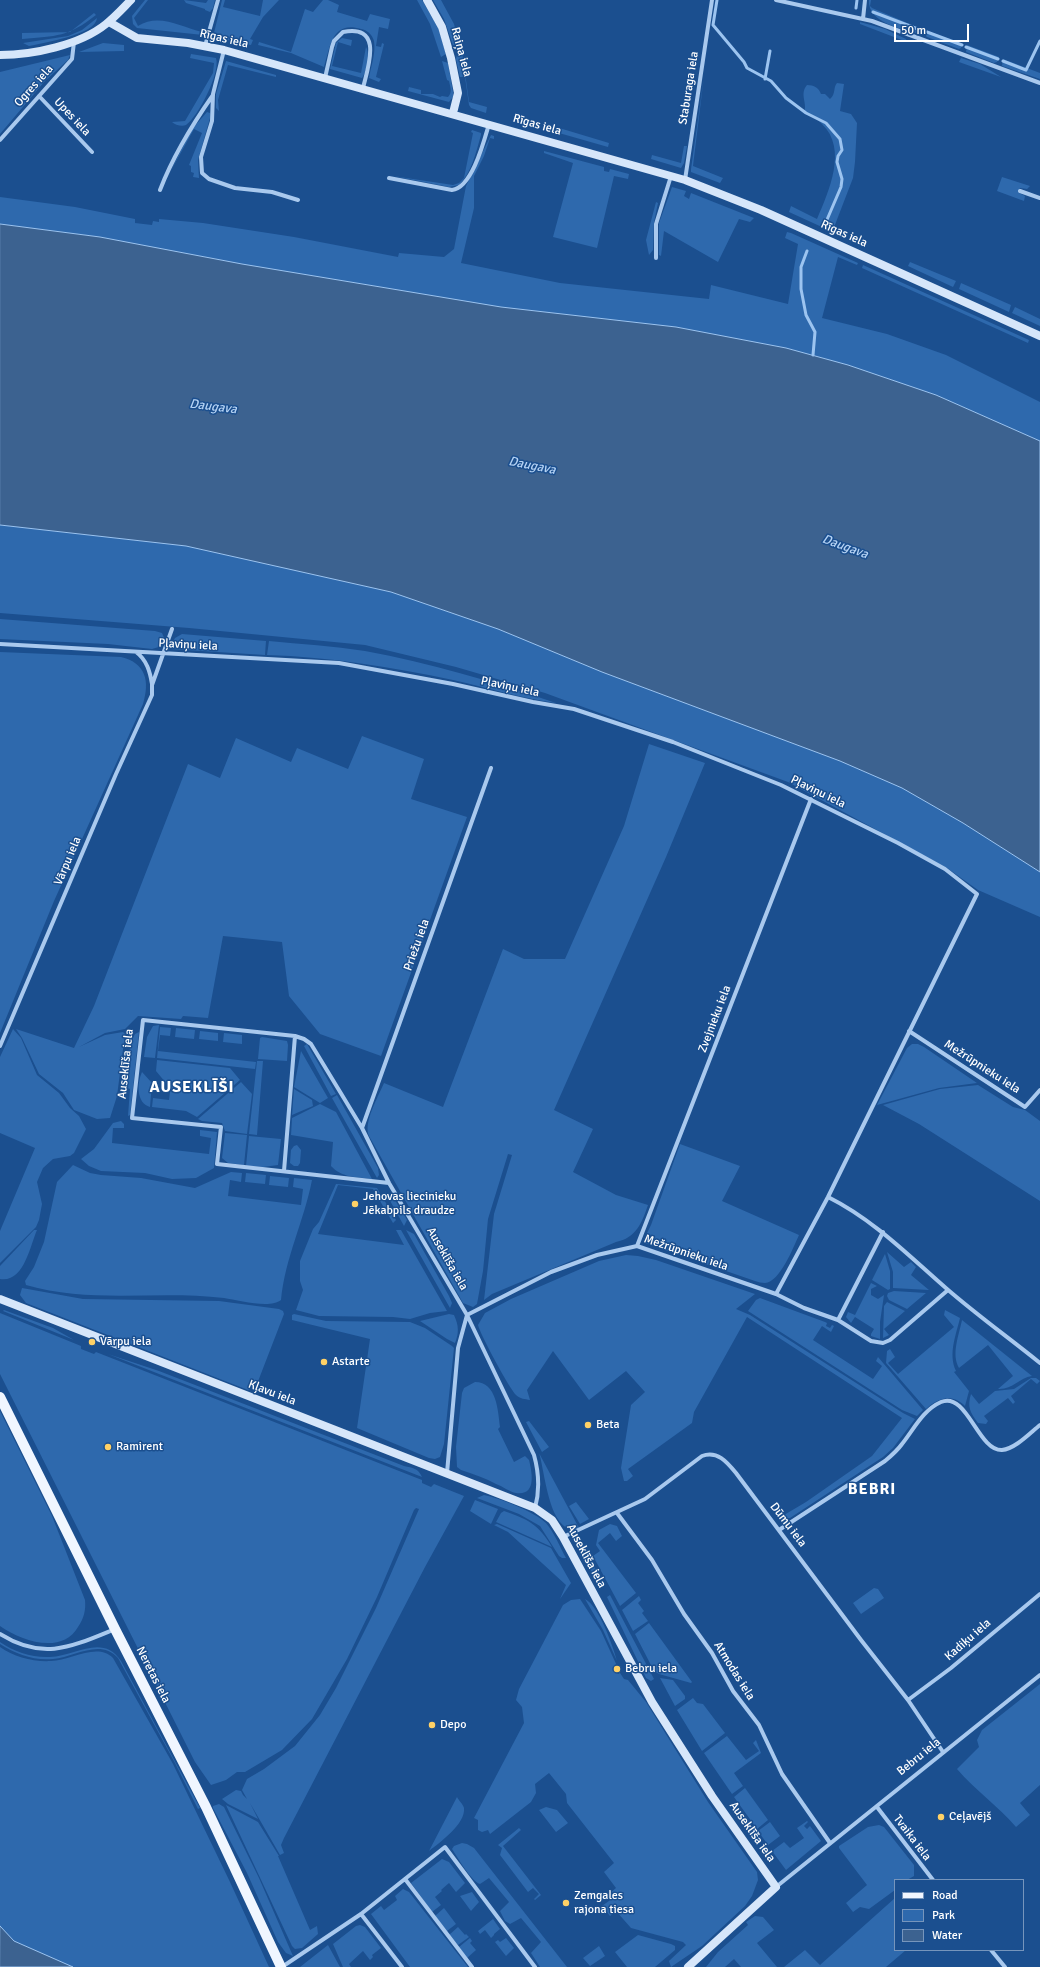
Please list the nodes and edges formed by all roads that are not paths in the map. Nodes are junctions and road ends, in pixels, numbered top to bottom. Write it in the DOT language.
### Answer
graph roads {
  1 [pos="131,0"];
  2 [pos="218,0"];
  3 [pos="427,0"];
  4 [pos="712,0"];
  5 [pos="776,0"];
  6 [pos="865,0"];
  7 [pos="863,19"];
  8 [pos="109,22"];
  9 [pos="74,42"];
  10 [pos="205,46"];
  11 [pos="224,50"];
  12 [pos="0,55"];
  13 [pos="13,55"];
  14 [pos="0,60"];
  15 [pos="324,78"];
  16 [pos="1040,83"];
  17 [pos="363,88"];
  18 [pos="213,94"];
  19 [pos="39,96"];
  20 [pos="453,113"];
  21 [pos="489,124"];
  22 [pos="0,140"];
  23 [pos="92,152"];
  24 [pos="671,176"];
  25 [pos="389,178"];
  26 [pos="685,180"];
  27 [pos="160,190"];
  28 [pos="1020,191"];
  29 [pos="1040,198"];
  30 [pos="298,200"];
  31 [pos="656,258"];
  32 [pos="1040,336"];
  33 [pos="172,629"];
  34 [pos="0,644"];
  35 [pos="136,652"];
  36 [pos="164,654"];
  37 [pos="152,685"];
  38 [pos="491,768"];
  39 [pos="811,799"];
  40 [pos="909,1031"];
  41 [pos="295,1036"];
  42 [pos="0,1046"];
  43 [pos="1040,1090"];
  44 [pos="362,1128"];
  45 [pos="284,1171"];
  46 [pos="389,1183"];
  47 [pos="828,1197"];
  48 [pos="883,1232"];
  49 [pos="637,1246"];
  50 [pos="948,1290"];
  51 [pos="776,1294"];
  52 [pos="0,1300"];
  53 [pos="467,1315"];
  54 [pos="838,1320"];
  55 [pos="1040,1363"];
  56 [pos="0,1397"];
  57 [pos="1040,1425"];
  58 [pos="447,1473"];
  59 [pos="535,1508"];
  60 [pos="617,1513"];
  61 [pos="780,1530"];
  62 [pos="563,1537"];
  63 [pos="1040,1594"];
  64 [pos="115,1629"];
  65 [pos="0,1634"];
  66 [pos="1040,1675"];
  67 [pos="908,1700"];
  68 [pos="943,1752"];
  69 [pos="877,1807"];
  70 [pos="830,1843"];
  71 [pos="932,1879"];
  72 [pos="405,1880"];
  73 [pos="776,1887"];
  74 [pos="361,1914"];
  75 [pos="992,1951"];
  76 [pos="281,1967"];
  77 [pos="402,1967"];
  78 [pos="472,1967"];
  79 [pos="535,1967"];
  80 [pos="688,1967"];
  81 [pos="1005,1967"];
  1 -- 8 [label="street"];
  2 -- 10 [label="street"];
  3 -- 20 [label="street, Raiņa iela"];
  4 -- 26 [label="street, Staburaga iela"];
  5 -- 7 [label="street"];
  6 -- 7 [label="street"];
  7 -- 16 [label="street"];
  8 -- 9 [label="street"];
  8 -- 10 [label="street, Rīgas iela"];
  9 -- 13 [label="street"];
  9 -- 19 [label="street, Ogres iela"];
  10 -- 11 [label="street, Rīgas iela"];
  11 -- 15 [label="street, Rīgas iela"];
  11 -- 18 [label="street"];
  12 -- 13 [label="street"];
  13 -- 14 [label="street"];
  15 -- 17 [label="street, Rīgas iela"];
  15 -- 17 [label="street"];
  17 -- 20 [label="street, Rīgas iela"];
  18 -- 27 [label="street"];
  18 -- 30 [label="street"];
  19 -- 22 [label="street, Ogres iela"];
  19 -- 23 [label="street, Upes iela"];
  20 -- 21 [label="street, Rīgas iela"];
  21 -- 24 [label="street, Rīgas iela"];
  21 -- 25 [label="street"];
  24 -- 26 [label="street, Rīgas iela"];
  24 -- 31 [label="street"];
  26 -- 32 [label="street, Rīgas iela"];
  28 -- 29 [label="street"];
  33 -- 36 [label="street, Vārpu iela"];
  34 -- 35 [label="street, Pļaviņu iela"];
  35 -- 36 [label="street, Pļaviņu iela"];
  35 -- 37 [label="street, Vārpu iela"];
  36 -- 37 [label="street, Vārpu iela"];
  36 -- 39 [label="street, Pļaviņu iela"];
  37 -- 42 [label="street, Vārpu iela"];
  38 -- 44 [label="street, Priežu iela"];
  39 -- 40 [label="street, Pļaviņu iela"];
  39 -- 49 [label="street, Zvejnieku iela"];
  40 -- 43 [label="street, Mežrūpnieku iela"];
  40 -- 47 [label="street"];
  41 -- 44 [label="street, Auseklīša iela"];
  41 -- 45 [label="street"];
  41 -- 45 [label="street, Auseklīša iela"];
  44 -- 46 [label="street, Auseklīša iela"];
  45 -- 46 [label="street, Auseklīša iela"];
  46 -- 53 [label="street, Auseklīša iela"];
  47 -- 48 [label="street"];
  47 -- 51 [label="street"];
  48 -- 50 [label="street"];
  48 -- 54 [label="street"];
  49 -- 51 [label="street, Mežrūpnieku iela"];
  49 -- 53 [label="street, Mežrūpnieku iela"];
  50 -- 54 [label="street, Mežrūpnieku iela"];
  50 -- 55 [label="street"];
  51 -- 54 [label="street, Mežrūpnieku iela"];
  52 -- 58 [label="street, Kļavu iela"];
  53 -- 58 [label="street"];
  53 -- 59 [label="street, Auseklīša iela"];
  56 -- 64 [label="main road, Neretas iela"];
  57 -- 61 [label="street"];
  58 -- 59 [label="street, Kļavu iela"];
  59 -- 62 [label="street, Auseklīša iela"];
  60 -- 61 [label="street, Dūmu iela"];
  60 -- 62 [label="street, Dūmu iela"];
  60 -- 70 [label="street, Atmodas iela"];
  61 -- 67 [label="street, Dūmu iela"];
  62 -- 73 [label="street, Auseklīša iela"];
  63 -- 67 [label="street, Kadiķu iela"];
  64 -- 65 [label="street"];
  64 -- 76 [label="main road, Neretas iela"];
  66 -- 68 [label="street, Bebru iela"];
  67 -- 68 [label="street, Dūmu iela"];
  68 -- 69 [label="street, Bebru iela"];
  69 -- 70 [label="street, Bebru iela"];
  69 -- 71 [label="street, Tvaika iela"];
  70 -- 73 [label="street, Bebru iela"];
  72 -- 74 [label="street"];
  72 -- 78 [label="street"];
  72 -- 79 [label="street"];
  73 -- 80 [label="street, Bebru iela"];
  74 -- 76 [label="street"];
  74 -- 77 [label="street"];
  75 -- 81 [label="street"];
}
